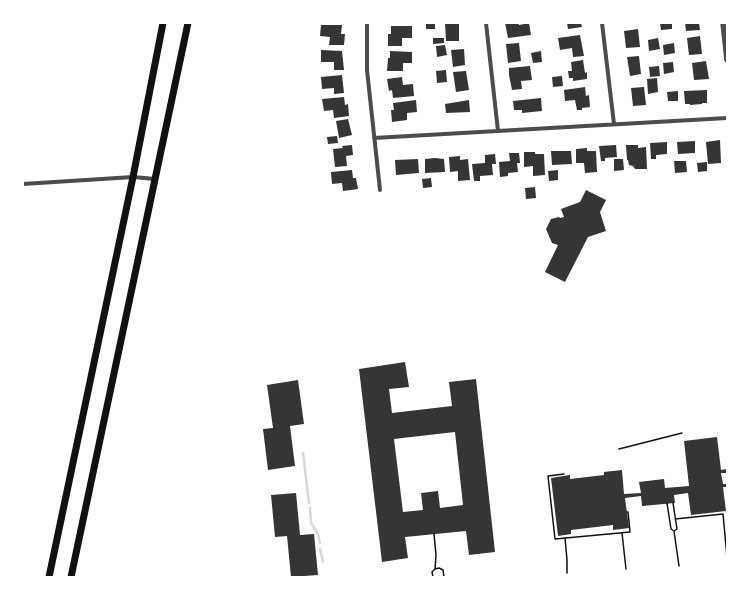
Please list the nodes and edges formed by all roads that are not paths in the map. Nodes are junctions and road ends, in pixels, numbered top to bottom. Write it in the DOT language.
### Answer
graph roads {
  1 [pos="163,23"];
  2 [pos="188,23"];
  3 [pos="367,23"];
  4 [pos="486,23"];
  5 [pos="602,23"];
  6 [pos="723,23"];
  7 [pos="727,60"];
  8 [pos="727,118"];
  9 [pos="614,124"];
  10 [pos="498,131"];
  11 [pos="374,138"];
  12 [pos="132,176"];
  13 [pos="156,180"];
  14 [pos="23,184"];
  15 [pos="380,190"];
  16 [pos="49,577"];
  17 [pos="71,577"];
  1 -- 12 [label="main road"];
  2 -- 13 [label="main road"];
  3 -- 11 [label="street"];
  4 -- 10 [label="street"];
  5 -- 9 [label="street"];
  6 -- 7 [label="street"];
  8 -- 9 [label="street"];
  9 -- 10 [label="street"];
  10 -- 11 [label="street"];
  11 -- 15 [label="street"];
  12 -- 13 [label="street"];
  12 -- 14 [label="street"];
  12 -- 16 [label="main road"];
  13 -- 17 [label="main road"];
}
